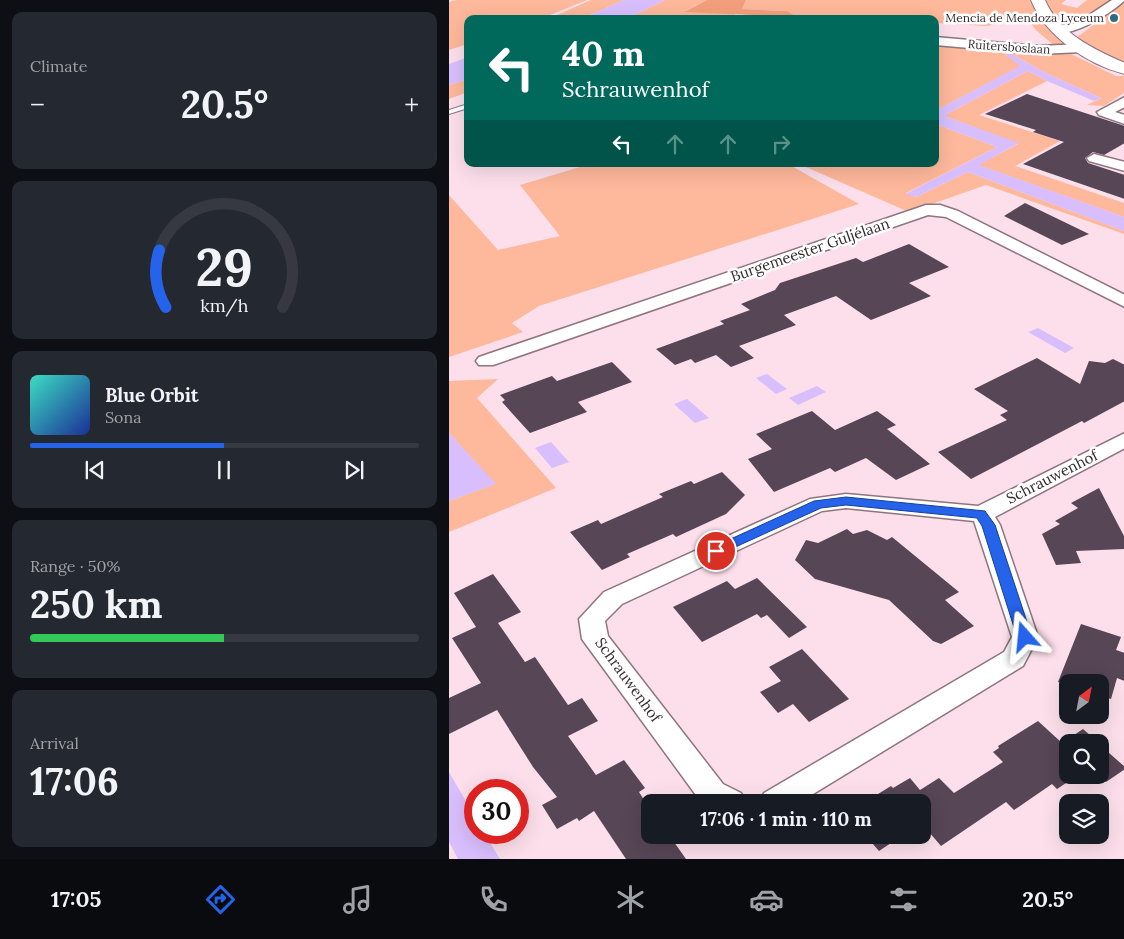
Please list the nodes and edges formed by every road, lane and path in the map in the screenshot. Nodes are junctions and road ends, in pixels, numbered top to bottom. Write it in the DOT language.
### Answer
graph roads {
  1 [pos="1038,0"];
  2 [pos="1119,0"];
  3 [pos="1057,29"];
  4 [pos="939,41"];
  5 [pos="1083,48"];
  6 [pos="1124,69"];
  7 [pos="1124,101"];
  8 [pos="464,107"];
  9 [pos="449,112"];
  10 [pos="1124,120"];
  11 [pos="1094,158"];
  12 [pos="1124,167"];
  13 [pos="1124,302"];
  14 [pos="486,361"];
  15 [pos="1124,440"];
  16 [pos="981,514"];
  17 [pos="714,794"];
  18 [pos="788,794"];
  1 -- 3 [label="street, Ruitersboslaan"];
  2 -- 3 [label="street"];
  3 -- 5 [label="street, Ruitersboslaan"];
  4 -- 5 [label="street, Ruitersboslaan"];
  5 -- 6 [label="street, Ruitersboslaan"];
  7 -- 10 [label="street"];
  8 -- 9 [label="lane"];
  11 -- 12 [label="street"];
  13 -- 14 [label="street, Burgemeester Guljélaan"];
  15 -- 16 [label="street, Schrauwenhof"];
  16 -- 17 [label="street, Schrauwenhof"];
  16 -- 18 [label="street"];
}
